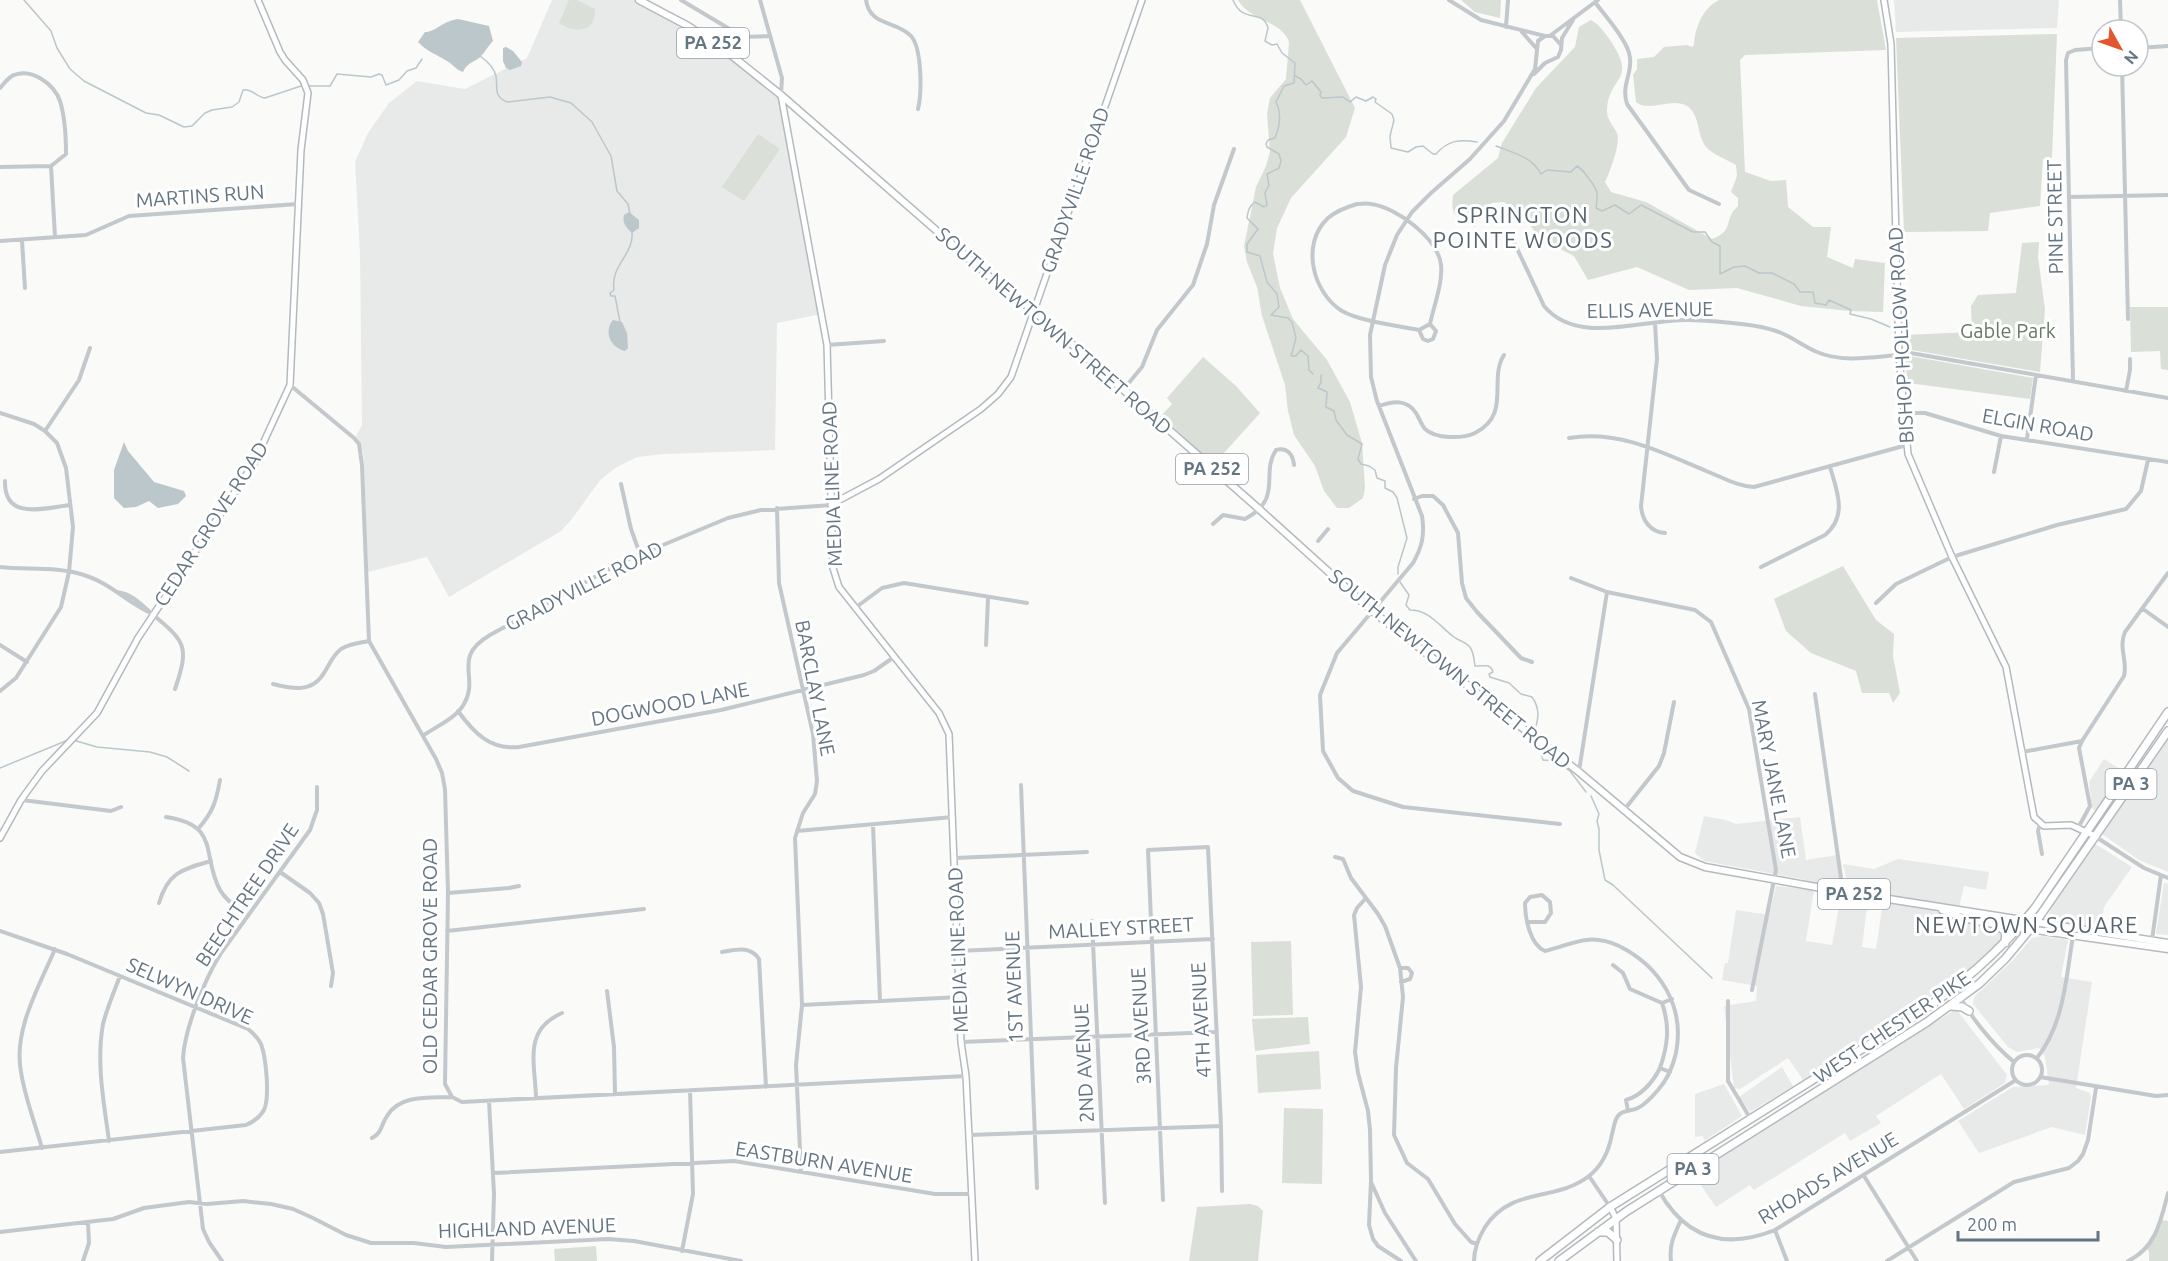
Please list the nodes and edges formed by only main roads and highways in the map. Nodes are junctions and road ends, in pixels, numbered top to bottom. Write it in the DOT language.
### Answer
graph roads {
  1 [pos="639,0"];
  2 [pos="2168,712"];
  3 [pos="2168,731"];
  4 [pos="1936,908"];
  5 [pos="2025,921"];
  6 [pos="2035,923"];
  7 [pos="1996,924"];
  8 [pos="2019,928"];
  9 [pos="2030,930"];
  10 [pos="2168,943"];
  11 [pos="2005,944"];
  12 [pos="2168,949"];
  13 [pos="1951,1006"];
  14 [pos="1969,1011"];
  15 [pos="1596,1233"];
  16 [pos="1617,1240"];
  17 [pos="1540,1261"];
  18 [pos="1559,1261"];
  1 -- 4 [label="main road, SOUTH NEWTOWN STREET ROAD / PA 252"];
  2 -- 5 [label="highway, WEST CHESTER PIKE / PA 3"];
  3 -- 6 [label="highway, WEST CHESTER PIKE / PA 3"];
  4 -- 5 [label="main road, PA 252"];
  4 -- 7 [label="main road, PA 252"];
  5 -- 6 [label="main road, PA 252"];
  5 -- 8 [label="highway, WEST CHESTER PIKE / PA 3"];
  6 -- 9 [label="highway, WEST CHESTER PIKE / PA 3"];
  6 -- 10 [label="main road, PA 252"];
  7 -- 8 [label="main road, PA 252"];
  7 -- 11 [label="highway"];
  8 -- 9 [label="main road, PA 252"];
  8 -- 11 [label="highway, WEST CHESTER PIKE / PA 3"];
  9 -- 12 [label="main road, PA 252"];
  9 -- 13 [label="highway, WEST CHESTER PIKE / PA 3"];
  11 -- 17 [label="highway, WEST CHESTER PIKE / PA 3"];
  13 -- 14 [label="highway"];
  13 -- 15 [label="highway, WEST CHESTER PIKE / PA 3"];
  15 -- 16 [label="highway"];
  15 -- 18 [label="highway, WEST CHESTER PIKE / PA 3"];
}
